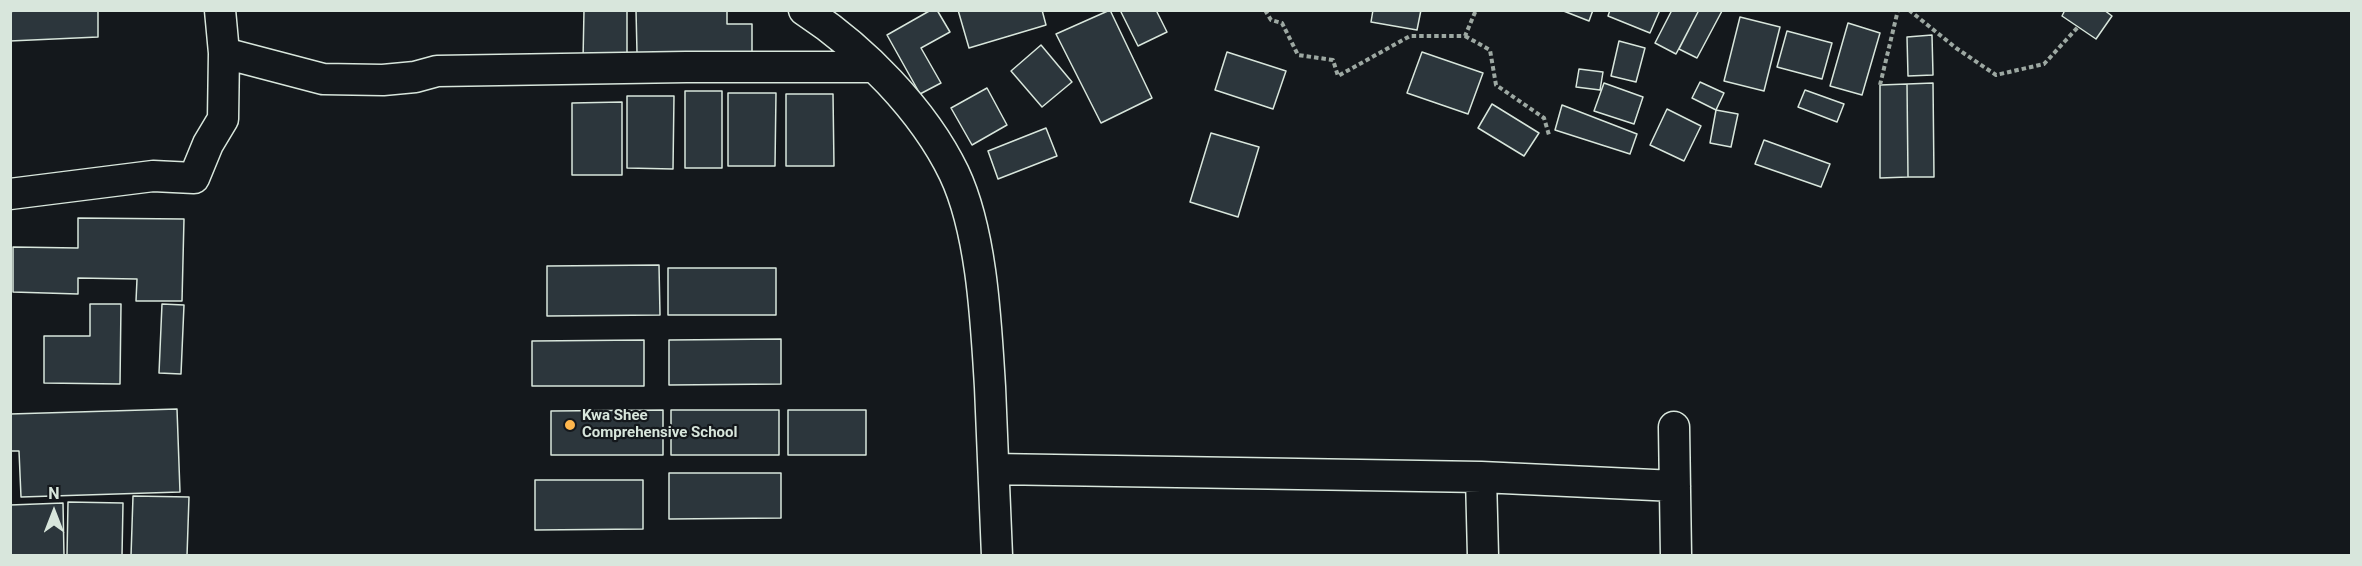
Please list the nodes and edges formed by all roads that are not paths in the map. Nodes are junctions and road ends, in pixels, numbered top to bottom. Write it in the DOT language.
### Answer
graph roads {
  1 [pos="220,10"];
  2 [pos="804,10"];
  3 [pos="224,53"];
  4 [pos="874,68"];
  5 [pos="10,194"];
  6 [pos="1674,427"];
  7 [pos="994,469"];
  8 [pos="1481,477"];
  9 [pos="1675,486"];
  10 [pos="997,555"];
  11 [pos="1483,555"];
  12 [pos="1676,555"];
  1 -- 3 [label="street"];
  2 -- 4 [label="street"];
  3 -- 4 [label="street"];
  3 -- 5 [label="street"];
  4 -- 7 [label="street"];
  6 -- 9 [label="street"];
  7 -- 8 [label="street"];
  7 -- 10 [label="street"];
  8 -- 9 [label="street"];
  8 -- 11 [label="street"];
  9 -- 12 [label="street"];
}
